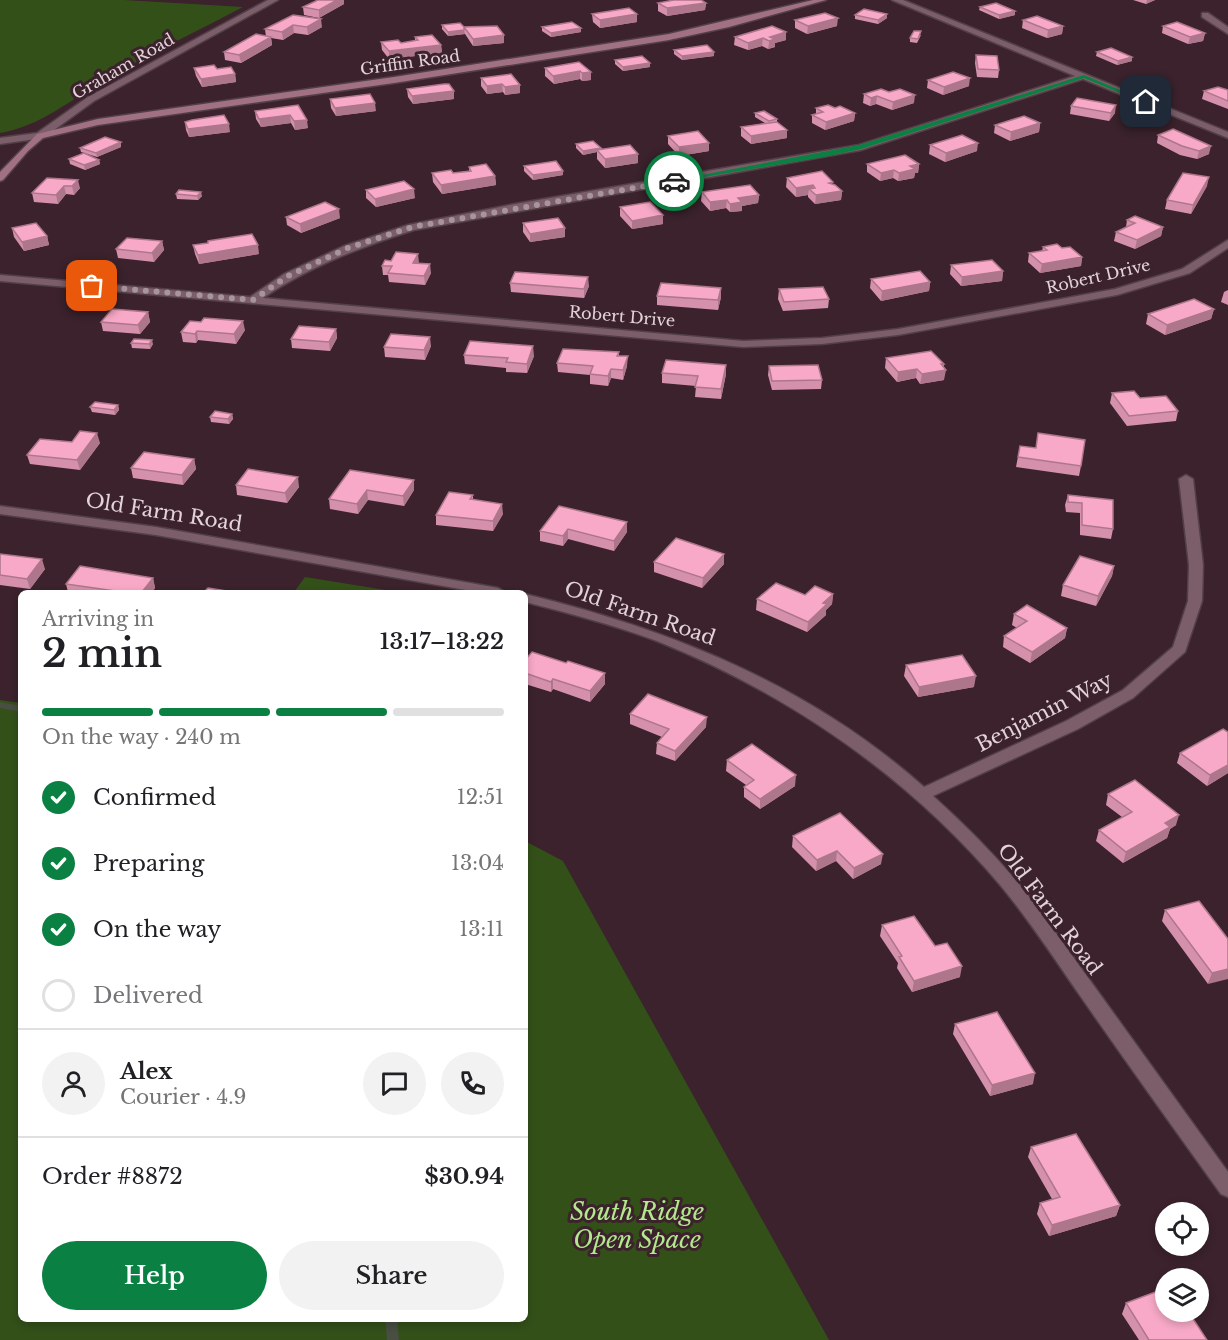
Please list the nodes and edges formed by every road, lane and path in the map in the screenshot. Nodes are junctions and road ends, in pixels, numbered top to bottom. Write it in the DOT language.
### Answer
graph roads {
  1 [pos="274,0"];
  2 [pos="822,0"];
  3 [pos="896,0"];
  4 [pos="1205,15"];
  5 [pos="1228,31"];
  6 [pos="1084,76"];
  7 [pos="1228,135"];
  8 [pos="40,136"];
  9 [pos="0,141"];
  10 [pos="0,178"];
  11 [pos="1228,243"];
  12 [pos="0,278"];
  13 [pos="253,300"];
  14 [pos="1186,479"];
  15 [pos="0,510"];
  16 [pos="487,590"];
  17 [pos="528,599"];
  18 [pos="924,794"];
  19 [pos="1228,1188"];
  1 -- 8 [label="street, Graham Road"];
  2 -- 8 [label="street, Griffin Road"];
  3 -- 6 [label="street"];
  4 -- 5 [label="street"];
  6 -- 7 [label="street"];
  6 -- 13 [label="street"];
  8 -- 9 [label="street, Griffin Road"];
  8 -- 10 [label="street, Graham Road"];
  11 -- 13 [label="street, Robert Drive"];
  12 -- 13 [label="street, Robert Drive"];
  14 -- 18 [label="street, Benjamin Way"];
  15 -- 16 [label="street, Old Farm Road"];
  17 -- 18 [label="street, Old Farm Road"];
  18 -- 19 [label="street, Old Farm Road"];
}
